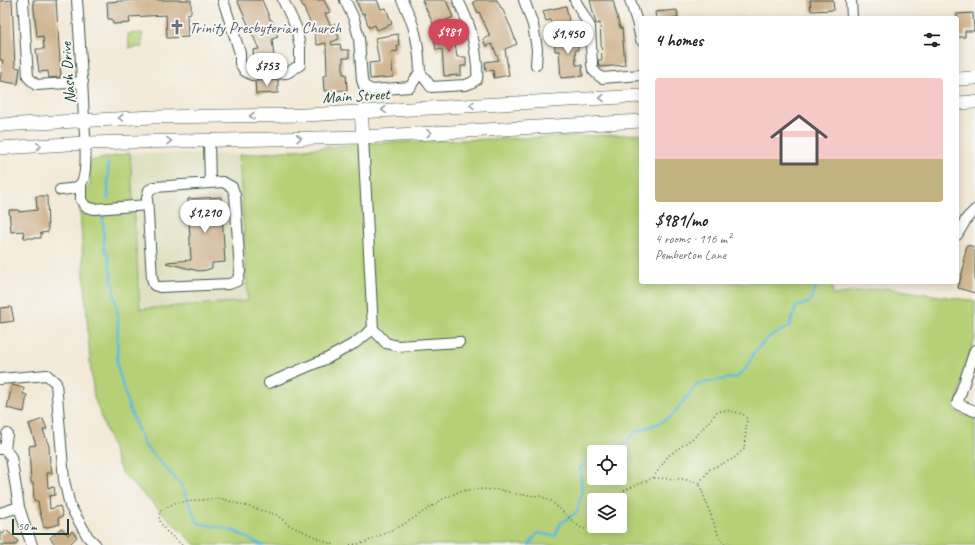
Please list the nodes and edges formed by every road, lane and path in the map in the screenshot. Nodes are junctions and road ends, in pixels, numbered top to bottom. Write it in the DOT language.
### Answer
graph roads {
  1 [pos="23,0"];
  2 [pos="76,0"];
  3 [pos="223,0"];
  4 [pos="283,0"];
  5 [pos="345,0"];
  6 [pos="402,0"];
  7 [pos="458,0"];
  8 [pos="524,0"];
  9 [pos="575,0"];
  10 [pos="630,0"];
  11 [pos="851,0"];
  12 [pos="852,16"];
  13 [pos="639,31"];
  14 [pos="536,65"];
  15 [pos="420,72"];
  16 [pos="639,75"];
  17 [pos="975,78"];
  18 [pos="959,79"];
  19 [pos="83,82"];
  20 [pos="639,96"];
  21 [pos="975,102"];
  22 [pos="959,103"];
  23 [pos="361,111"];
  24 [pos="84,120"];
  25 [pos="639,121"];
  26 [pos="0,125"];
  27 [pos="363,137"];
  28 [pos="209,140"];
  29 [pos="86,143"];
  30 [pos="0,148"];
  31 [pos="210,183"];
  32 [pos="81,185"];
  33 [pos="60,190"];
  34 [pos="148,205"];
  35 [pos="975,210"];
  36 [pos="959,232"];
  37 [pos="373,329"];
  38 [pos="459,342"];
  39 [pos="975,350"];
  40 [pos="0,379"];
  41 [pos="269,383"];
  42 [pos="975,411"];
  43 [pos="7,434"];
  44 [pos="2,449"];
  45 [pos="653,478"];
  46 [pos="699,483"];
  47 [pos="622,493"];
  48 [pos="19,507"];
  49 [pos="0,513"];
  50 [pos="587,528"];
  51 [pos="32,545"];
  52 [pos="96,545"];
  53 [pos="182,545"];
  54 [pos="336,545"];
  55 [pos="350,545"];
  56 [pos="725,545"];
  1 -- 19 [label="street"];
  2 -- 19 [label="street, Nash Drive"];
  3 -- 4 [label="street"];
  5 -- 15 [label="street"];
  6 -- 15 [label="street"];
  7 -- 15 [label="street"];
  8 -- 14 [label="street"];
  9 -- 16 [label="street"];
  10 -- 13 [label="street"];
  11 -- 12 [label="street"];
  17 -- 18 [label="main road"];
  19 -- 24 [label="street, Nash Drive"];
  20 -- 23 [label="main road, Main Street, one-way"];
  21 -- 22 [label="main road"];
  23 -- 24 [label="main road, Main Street, one-way"];
  23 -- 27 [label="main road"];
  24 -- 26 [label="main road, Main Street"];
  24 -- 29 [label="street, Nash Drive"];
  27 -- 25 [label="main road, one-way"];
  28 -- 27 [label="main road, one-way"];
  27 -- 37 [label="street"];
  29 -- 28 [label="main road, one-way"];
  28 -- 31 [label="street"];
  30 -- 29 [label="main road, one-way"];
  29 -- 32 [label="street, Nash Drive"];
  31 -- 34 [label="street"];
  31 -- 34 [label="street"];
  32 -- 33 [label="street"];
  32 -- 34 [label="street, Nash Drive"];
  35 -- 36 [label="street"];
  37 -- 38 [label="street"];
  37 -- 41 [label="street"];
  39 -- 42 [label="street"];
  40 -- 52 [label="street"];
  43 -- 44 [label="street"];
  44 -- 48 [label="street"];
  45 -- 46 [label="path"];
  45 -- 46 [label="path"];
  45 -- 47 [label="path"];
  46 -- 56 [label="path"];
  48 -- 49 [label="street"];
  48 -- 51 [label="street"];
  50 -- 55 [label="path"];
  53 -- 54 [label="path"];
}
